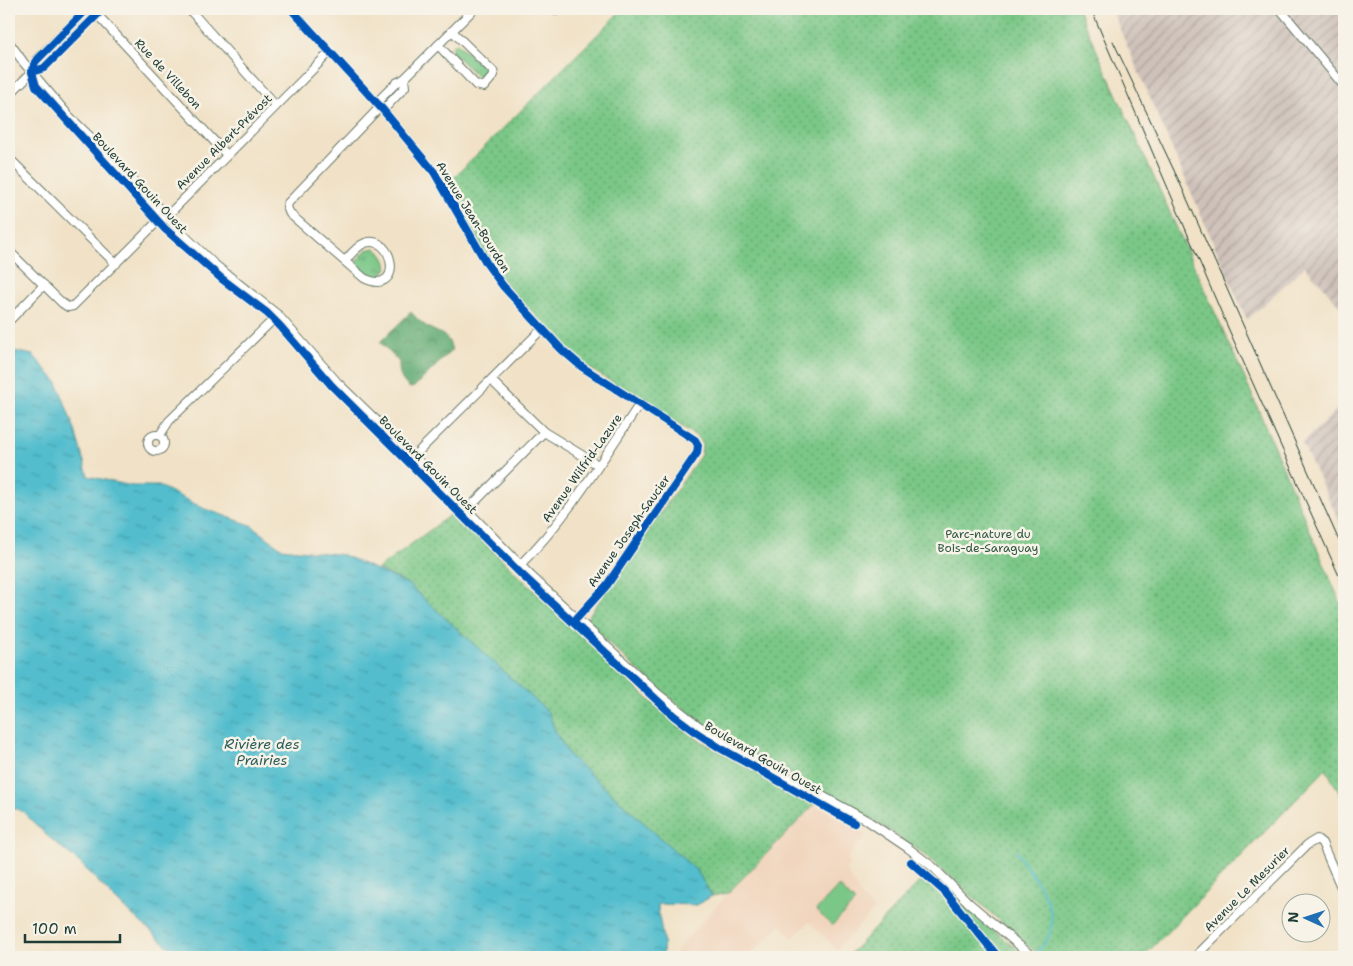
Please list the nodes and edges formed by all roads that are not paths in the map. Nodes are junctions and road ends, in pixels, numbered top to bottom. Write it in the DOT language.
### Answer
graph roads {
  1 [pos="87,9"];
  2 [pos="189,9"];
  3 [pos="290,9"];
  4 [pos="474,9"];
  5 [pos="552,9"];
  6 [pos="562,9"];
  7 [pos="1280,9"];
  8 [pos="97,10"];
  9 [pos="452,31"];
  10 [pos="9,42"];
  11 [pos="438,45"];
  12 [pos="330,52"];
  13 [pos="32,72"];
  14 [pos="1344,86"];
  15 [pos="9,95"];
  16 [pos="276,106"];
  17 [pos="379,106"];
  18 [pos="226,154"];
  19 [pos="9,158"];
  20 [pos="165,216"];
  21 [pos="9,251"];
  22 [pos="345,262"];
  23 [pos="116,264"];
  24 [pos="44,285"];
  25 [pos="278,314"];
  26 [pos="9,320"];
  27 [pos="542,329"];
  28 [pos="491,380"];
  29 [pos="640,405"];
  30 [pos="544,432"];
  31 [pos="160,435"];
  32 [pos="697,453"];
  33 [pos="414,456"];
  34 [pos="598,465"];
  35 [pos="466,511"];
  36 [pos="520,565"];
  37 [pos="576,618"];
  38 [pos="1344,894"];
  39 [pos="1033,957"];
  40 [pos="1195,957"];
  1 -- 13 [label="street"];
  2 -- 16 [label="street"];
  3 -- 12 [label="street, Avenue Jean-Bourdon"];
  4 -- 9 [label="street"];
  5 -- 6 [label="street"];
  7 -- 14 [label="street"];
  8 -- 13 [label="street"];
  8 -- 18 [label="street, Rue de Villebon"];
  9 -- 11 [label="street"];
  9 -- 11 [label="street"];
  10 -- 13 [label="street, Boulevard Gouin Ouest"];
  11 -- 17 [label="street"];
  12 -- 16 [label="street, Avenue Albert-Prévost"];
  12 -- 17 [label="street, Avenue Jean-Bourdon"];
  13 -- 15 [label="street"];
  13 -- 20 [label="street, Boulevard Gouin Ouest"];
  16 -- 18 [label="street, Avenue Albert-Prévost"];
  17 -- 22 [label="street"];
  17 -- 27 [label="street, Avenue Jean-Bourdon"];
  18 -- 20 [label="street, Avenue Albert-Prévost"];
  19 -- 23 [label="street"];
  20 -- 23 [label="street, Avenue Albert-Prévost"];
  20 -- 25 [label="street, Boulevard Gouin Ouest"];
  21 -- 24 [label="street"];
  22 -- 22 [label="street"];
  23 -- 24 [label="street, Avenue Albert-Prévost"];
  24 -- 26 [label="street"];
  25 -- 31 [label="street"];
  25 -- 33 [label="street, Boulevard Gouin Ouest"];
  27 -- 28 [label="street"];
  27 -- 29 [label="street, Avenue Jean-Bourdon"];
  28 -- 30 [label="street"];
  28 -- 33 [label="street"];
  29 -- 32 [label="street, Avenue Jean-Bourdon"];
  29 -- 34 [label="street, Avenue Wilfrid-Lazure"];
  30 -- 34 [label="street"];
  30 -- 35 [label="street"];
  32 -- 37 [label="street, Avenue Joseph-Saucier"];
  33 -- 35 [label="street, Boulevard Gouin Ouest"];
  34 -- 36 [label="street, Avenue Wilfrid-Lazure"];
  35 -- 36 [label="street, Boulevard Gouin Ouest"];
  36 -- 37 [label="street, Boulevard Gouin Ouest"];
  37 -- 39 [label="street, Boulevard Gouin Ouest"];
  38 -- 40 [label="street, Avenue Le Mesurier"];
}
